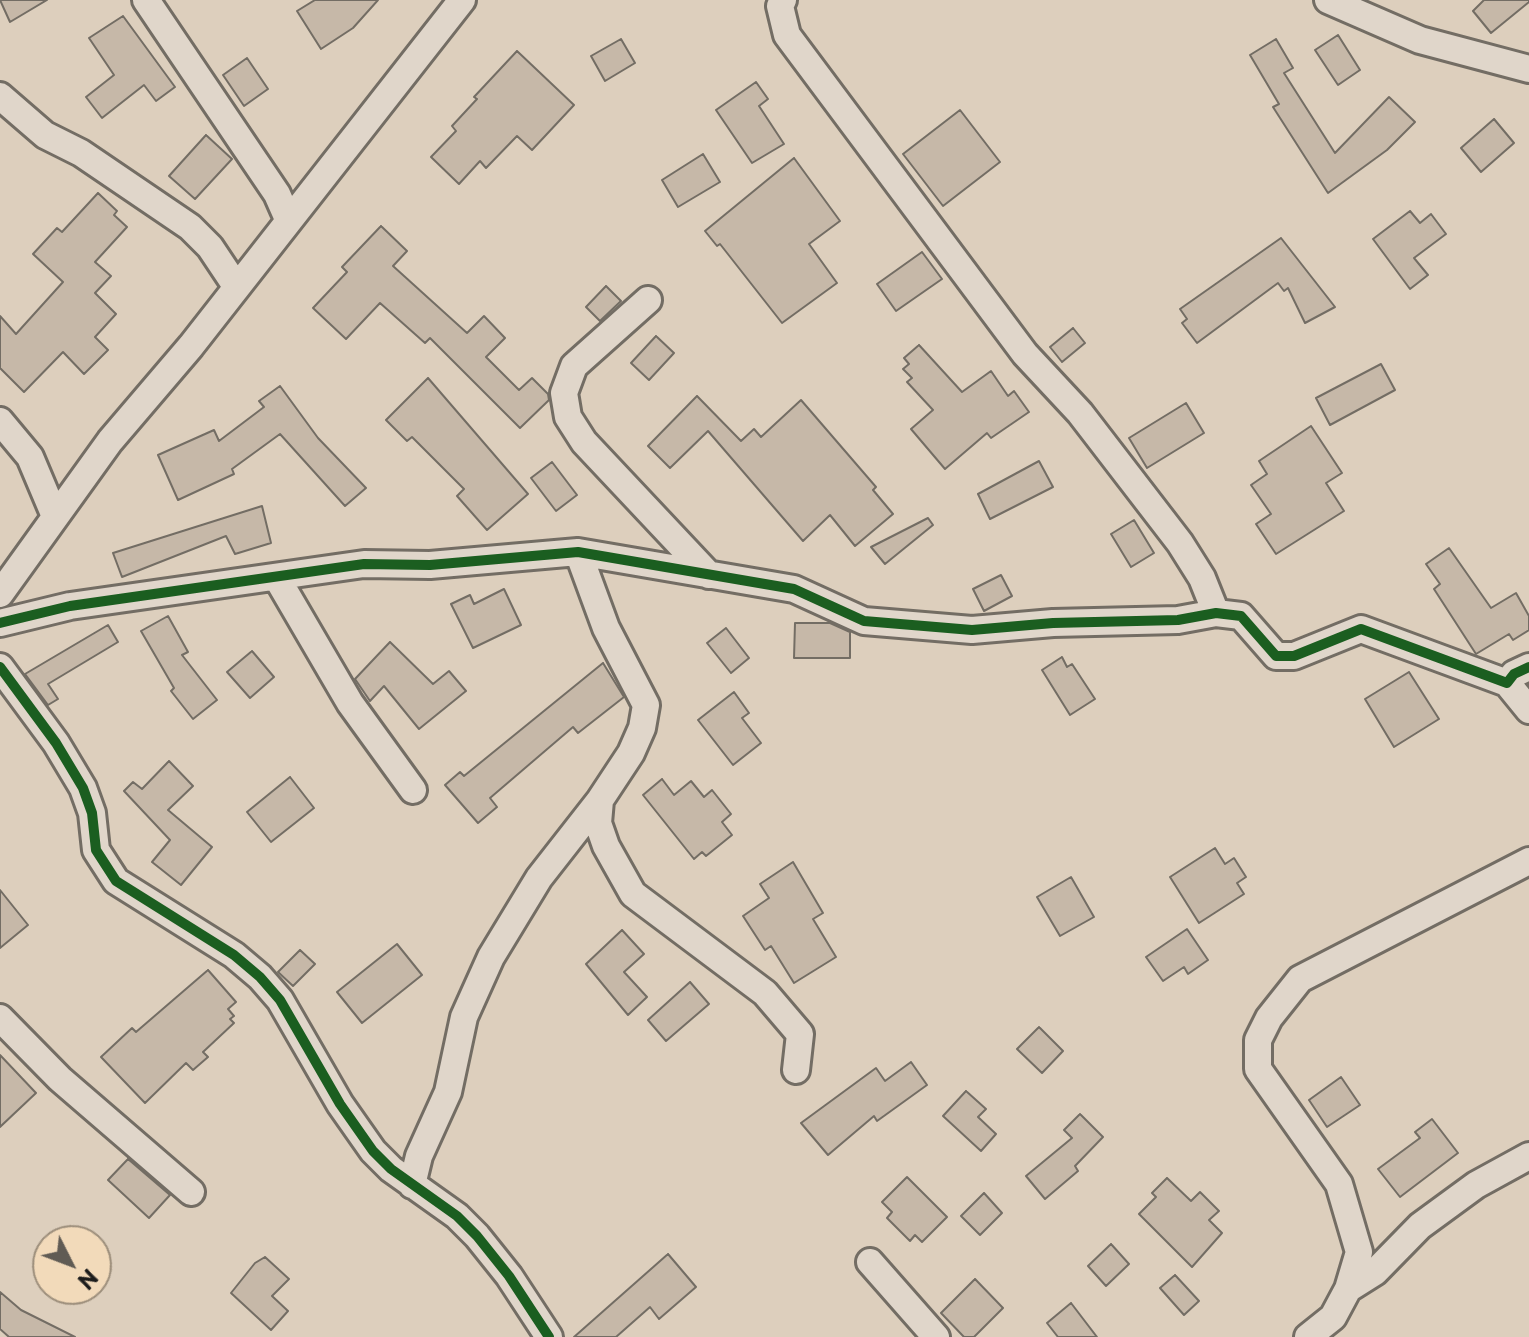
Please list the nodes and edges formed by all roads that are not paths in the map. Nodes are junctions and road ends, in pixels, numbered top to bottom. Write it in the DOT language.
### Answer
graph roads {
  1 [pos="146,0"];
  2 [pos="462,0"];
  3 [pos="783,0"];
  4 [pos="1328,0"];
  5 [pos="1529,69"];
  6 [pos="0,96"];
  7 [pos="288,219"];
  8 [pos="236,286"];
  9 [pos="648,300"];
  10 [pos="0,421"];
  11 [pos="54,514"];
  12 [pos="578,552"];
  13 [pos="709,575"];
  14 [pos="277,578"];
  15 [pos="0,594"];
  16 [pos="1216,613"];
  17 [pos="0,623"];
  18 [pos="0,667"];
  19 [pos="1529,667"];
  20 [pos="1507,683"];
  21 [pos="1529,710"];
  22 [pos="413,790"];
  23 [pos="600,800"];
  24 [pos="1529,861"];
  25 [pos="0,1018"];
  26 [pos="796,1070"];
  27 [pos="1529,1156"];
  28 [pos="412,1185"];
  29 [pos="191,1192"];
  30 [pos="870,1262"];
  31 [pos="1348,1289"];
  32 [pos="549,1337"];
  33 [pos="936,1337"];
  34 [pos="1308,1337"];
  1 -- 7 [label="street"];
  2 -- 7 [label="street"];
  3 -- 16 [label="street"];
  4 -- 5 [label="street"];
  6 -- 8 [label="street"];
  7 -- 8 [label="street"];
  8 -- 11 [label="street"];
  9 -- 13 [label="street"];
  10 -- 11 [label="street"];
  11 -- 15 [label="street"];
  12 -- 13 [label="street"];
  12 -- 14 [label="street"];
  12 -- 23 [label="street"];
  13 -- 16 [label="street"];
  14 -- 17 [label="street"];
  14 -- 22 [label="street"];
  16 -- 20 [label="street"];
  18 -- 28 [label="street"];
  19 -- 20 [label="street"];
  20 -- 21 [label="street"];
  23 -- 26 [label="street"];
  23 -- 28 [label="street"];
  24 -- 31 [label="street"];
  25 -- 29 [label="street"];
  27 -- 31 [label="street"];
  28 -- 32 [label="street"];
  30 -- 33 [label="street"];
  31 -- 34 [label="street"];
}
